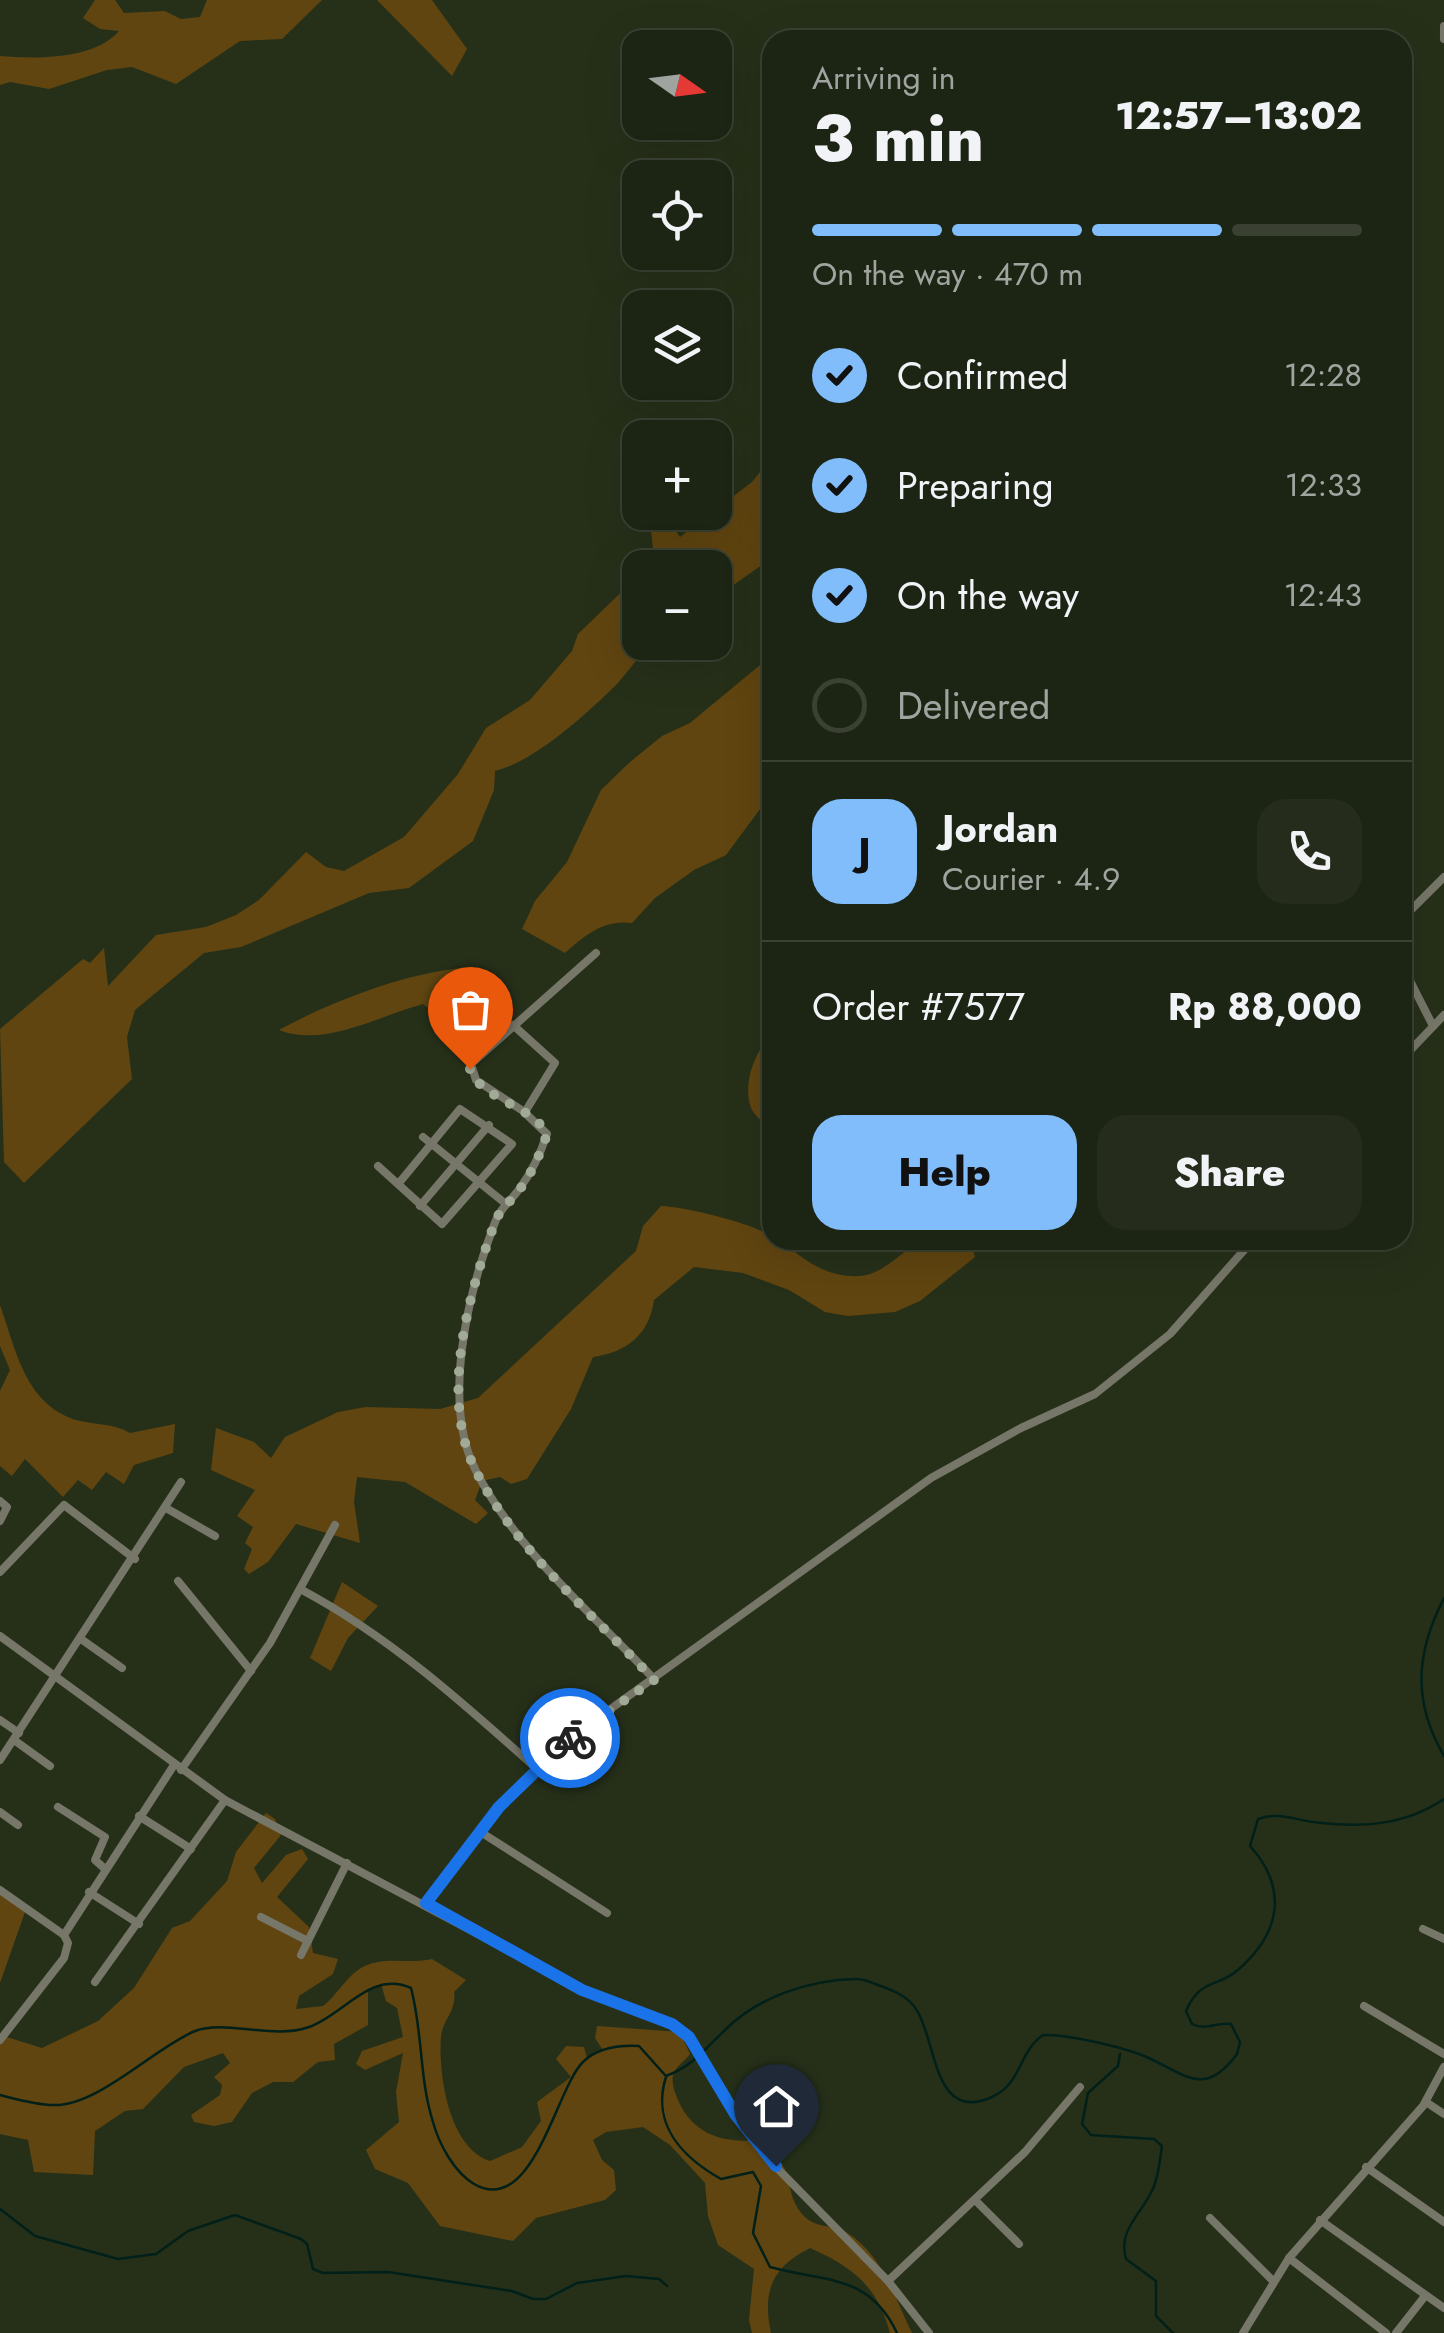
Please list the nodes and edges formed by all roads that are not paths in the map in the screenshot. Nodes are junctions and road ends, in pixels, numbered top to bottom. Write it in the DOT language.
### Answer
graph roads {
  1 [pos="1444,26"];
  2 [pos="1444,39"];
  3 [pos="1444,877"];
  4 [pos="1412,909"];
  5 [pos="596,953"];
  6 [pos="1412,985"];
  7 [pos="1444,1015"];
  8 [pos="513,1025"];
  9 [pos="1433,1026"];
  10 [pos="1412,1048"];
  11 [pos="525,1112"];
  12 [pos="489,1125"];
  13 [pos="423,1137"];
  14 [pos="432,1145"];
  15 [pos="456,1164"];
  16 [pos="378,1166"];
  17 [pos="399,1183"];
  18 [pos="480,1183"];
  19 [pos="506,1204"];
  20 [pos="420,1206"];
  21 [pos="1244,1250"];
  22 [pos="181,1482"];
  23 [pos="0,1501"];
  24 [pos="166,1508"];
  25 [pos="0,1521"];
  26 [pos="335,1525"];
  27 [pos="215,1536"];
  28 [pos="135,1559"];
  29 [pos="0,1572"];
  30 [pos="178,1581"];
  31 [pos="302,1590"];
  32 [pos="0,1636"];
  33 [pos="80,1639"];
  34 [pos="122,1668"];
  35 [pos="251,1671"];
  36 [pos="56,1679"];
  37 [pos="654,1680"];
  38 [pos="0,1720"];
  39 [pos="16,1737"];
  40 [pos="0,1760"];
  41 [pos="50,1766"];
  42 [pos="178,1768"];
  43 [pos="537,1769"];
  44 [pos="226,1800"];
  45 [pos="58,1806"];
  46 [pos="0,1812"];
  47 [pos="139,1816"];
  48 [pos="18,1825"];
  49 [pos="479,1831"];
  50 [pos="191,1849"];
  51 [pos="347,1863"];
  52 [pos="104,1868"];
  53 [pos="0,1890"];
  54 [pos="89,1892"];
  55 [pos="426,1903"];
  56 [pos="606,1913"];
  57 [pos="262,1916"];
  58 [pos="138,1924"];
  59 [pos="1423,1929"];
  60 [pos="64,1935"];
  61 [pos="1444,1938"];
  62 [pos="308,1941"];
  63 [pos="301,1954"];
  64 [pos="95,1982"];
  65 [pos="1364,2006"];
  66 [pos="0,2040"];
  67 [pos="1444,2054"];
  68 [pos="1444,2067"];
  69 [pos="1080,2086"];
  70 [pos="1426,2102"];
  71 [pos="1444,2114"];
  72 [pos="1366,2167"];
  73 [pos="976,2200"];
  74 [pos="1210,2218"];
  75 [pos="1320,2220"];
  76 [pos="1444,2222"];
  77 [pos="1019,2244"];
  78 [pos="1290,2258"];
  79 [pos="888,2281"];
  80 [pos="1273,2281"];
  81 [pos="1425,2296"];
  82 [pos="1444,2308"];
  83 [pos="929,2333"];
  84 [pos="1242,2333"];
  85 [pos="1386,2333"];
  86 [pos="1396,2333"];
  1 -- 2 [label="street"];
  3 -- 4 [label="street"];
  5 -- 8 [label="street"];
  6 -- 9 [label="street"];
  7 -- 9 [label="street"];
  8 -- 11 [label="street"];
  8 -- 11 [label="street"];
  9 -- 10 [label="street"];
  11 -- 19 [label="street"];
  12 -- 14 [label="street"];
  12 -- 15 [label="street"];
  12 -- 18 [label="street"];
  13 -- 14 [label="street"];
  14 -- 15 [label="street"];
  14 -- 17 [label="street"];
  15 -- 18 [label="street"];
  15 -- 20 [label="street"];
  16 -- 17 [label="street"];
  17 -- 20 [label="street"];
  18 -- 19 [label="street"];
  18 -- 20 [label="street"];
  19 -- 37 [label="street"];
  21 -- 37 [label="street"];
  22 -- 24 [label="street"];
  23 -- 25 [label="street"];
  24 -- 27 [label="street"];
  24 -- 28 [label="street"];
  26 -- 31 [label="street"];
  28 -- 29 [label="street"];
  28 -- 33 [label="street"];
  30 -- 35 [label="street"];
  31 -- 35 [label="street"];
  31 -- 43 [label="street"];
  32 -- 36 [label="street"];
  33 -- 34 [label="street"];
  33 -- 36 [label="street"];
  35 -- 42 [label="street"];
  36 -- 39 [label="street"];
  36 -- 42 [label="street"];
  37 -- 43 [label="street"];
  38 -- 39 [label="street"];
  39 -- 40 [label="street"];
  39 -- 41 [label="street"];
  42 -- 44 [label="street"];
  42 -- 47 [label="street"];
  43 -- 49 [label="street"];
  44 -- 50 [label="street"];
  44 -- 51 [label="street"];
  45 -- 52 [label="street"];
  46 -- 48 [label="street"];
  47 -- 50 [label="street"];
  47 -- 52 [label="street"];
  49 -- 55 [label="street"];
  49 -- 56 [label="street"];
  50 -- 58 [label="street"];
  51 -- 55 [label="street"];
  51 -- 62 [label="street"];
  52 -- 54 [label="street"];
  53 -- 60 [label="street"];
  54 -- 58 [label="street"];
  54 -- 60 [label="street"];
  55 -- 79 [label="street"];
  57 -- 62 [label="street"];
  58 -- 64 [label="street"];
  59 -- 61 [label="street"];
  60 -- 66 [label="street"];
  62 -- 63 [label="street"];
  65 -- 67 [label="street"];
  68 -- 70 [label="street"];
  69 -- 73 [label="street"];
  70 -- 71 [label="street"];
  70 -- 72 [label="street"];
  72 -- 75 [label="street"];
  72 -- 76 [label="street"];
  73 -- 77 [label="street"];
  73 -- 79 [label="street"];
  74 -- 80 [label="street"];
  75 -- 78 [label="street"];
  75 -- 81 [label="street"];
  78 -- 80 [label="street"];
  78 -- 85 [label="street"];
  79 -- 83 [label="street"];
  80 -- 84 [label="street"];
  81 -- 82 [label="street"];
  81 -- 86 [label="street"];
}
